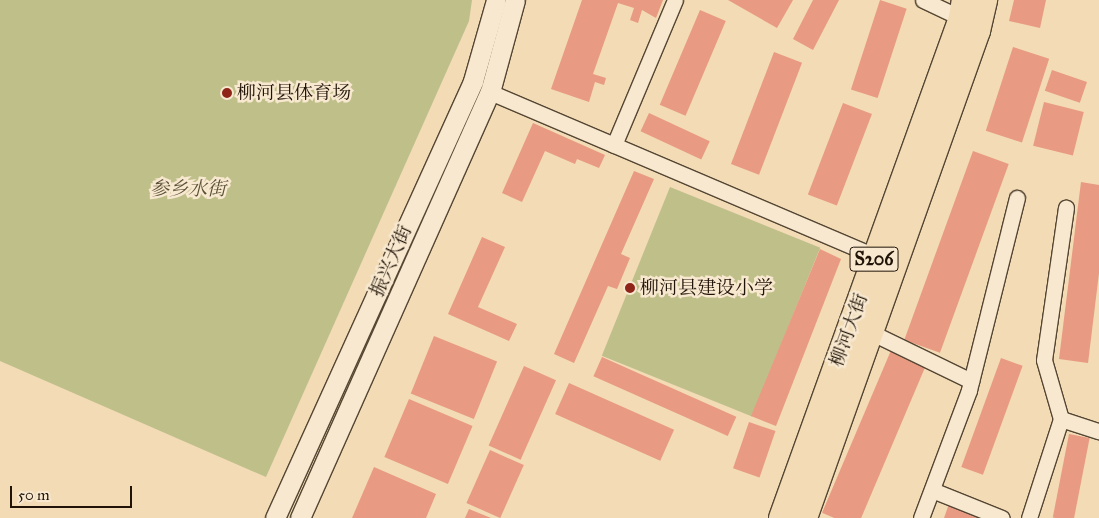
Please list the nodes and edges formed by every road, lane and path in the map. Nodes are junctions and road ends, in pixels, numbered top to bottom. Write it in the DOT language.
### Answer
graph roads {
  1 [pos="496,0"];
  2 [pos="515,0"];
  3 [pos="675,0"];
  4 [pos="923,0"];
  5 [pos="985,0"];
  6 [pos="962,9"];
  7 [pos="490,92"];
  8 [pos="614,145"];
  9 [pos="1017,198"];
  10 [pos="1066,208"];
  11 [pos="875,256"];
  12 [pos="861,328"];
  13 [pos="971,381"];
  14 [pos="1061,419"];
  15 [pos="1099,432"];
  16 [pos="932,490"];
  17 [pos="274,518"];
  18 [pos="300,518"];
  19 [pos="781,518"];
  20 [pos="805,518"];
  21 [pos="922,518"];
  22 [pos="1002,518"];
  23 [pos="1029,518"];
  1 -- 17 [label="street, 振兴大街"];
  2 -- 7 [label="street, 振兴大街"];
  3 -- 8 [label="street"];
  4 -- 6 [label="street"];
  5 -- 12 [label="main road, 柳河大街 / S206"];
  6 -- 11 [label="main road, 柳河大街 / S206"];
  7 -- 8 [label="street"];
  7 -- 18 [label="street, 振兴大街"];
  8 -- 11 [label="street"];
  9 -- 13 [label="street"];
  10 -- 14 [label="street"];
  11 -- 12 [label="main road, 柳河大街 / S206"];
  12 -- 13 [label="street"];
  12 -- 19 [label="main road, 柳河大街 / S206"];
  12 -- 20 [label="main road, 柳河大街 / S206"];
  13 -- 16 [label="street"];
  14 -- 15 [label="street"];
  14 -- 23 [label="street"];
  16 -- 21 [label="street"];
  16 -- 22 [label="street"];
}
